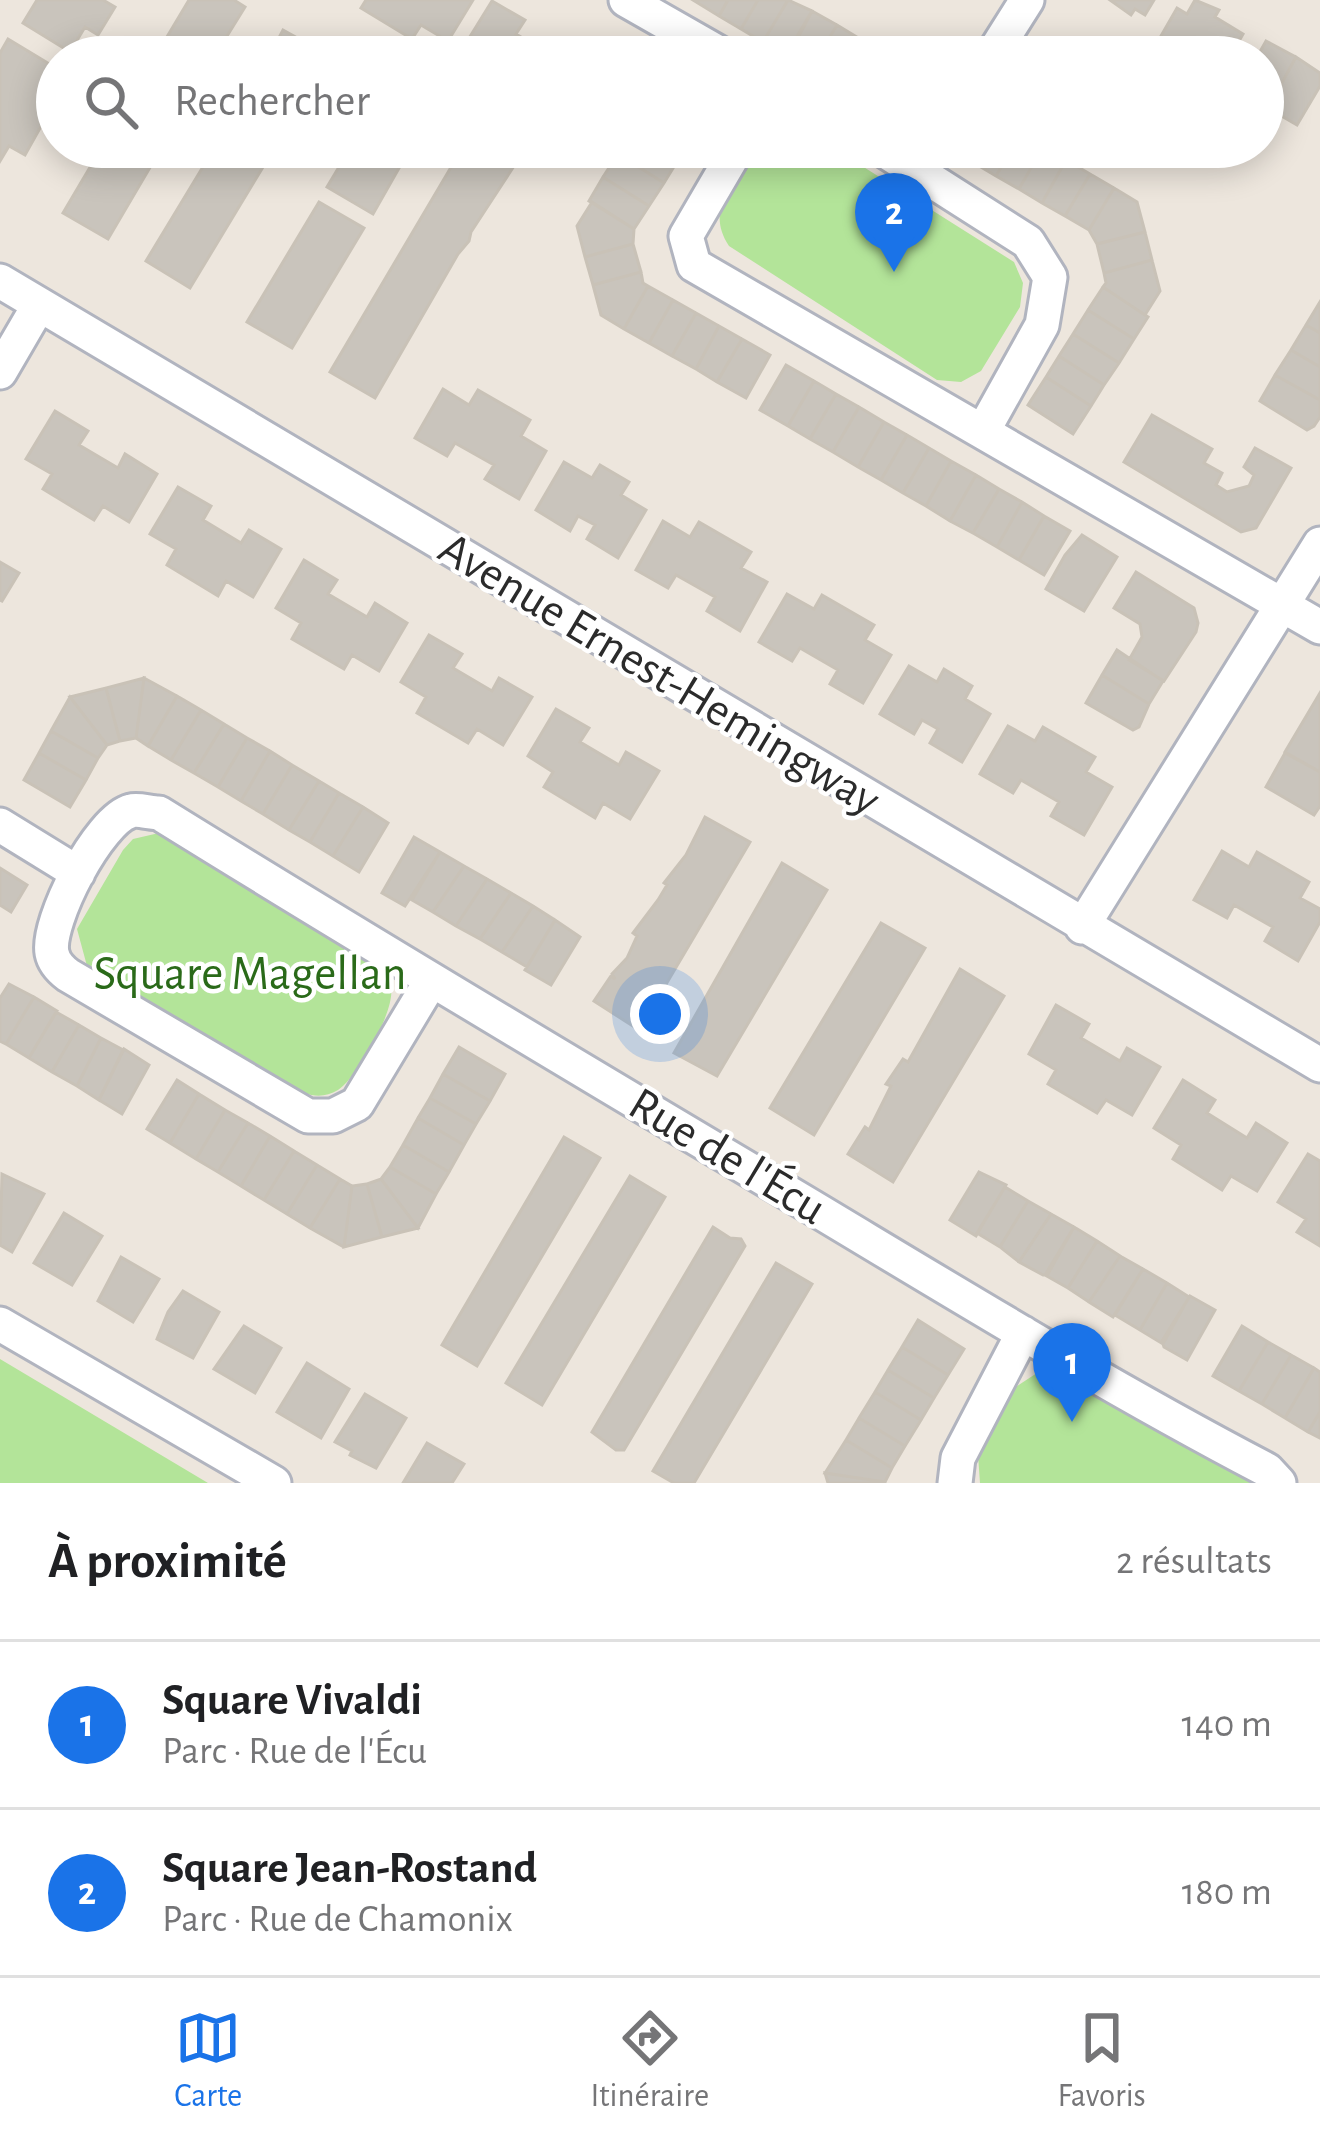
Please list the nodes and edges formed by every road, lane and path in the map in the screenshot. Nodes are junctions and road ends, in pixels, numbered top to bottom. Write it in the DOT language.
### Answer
graph roads {
  1 [pos="626,0"];
  2 [pos="1027,0"];
  3 [pos="690,36"];
  4 [pos="1005,36"];
  5 [pos="726,168"];
  6 [pos="939,168"];
  7 [pos="0,281"];
  8 [pos="39,305"];
  9 [pos="0,373"];
  10 [pos="983,430"];
  11 [pos="1320,544"];
  12 [pos="1283,606"];
  13 [pos="1320,627"];
  14 [pos="0,824"];
  15 [pos="78,873"];
  16 [pos="1082,927"];
  17 [pos="431,981"];
  18 [pos="1320,1065"];
  19 [pos="0,1324"];
  20 [pos="1023,1333"];
  21 [pos="274,1483"];
  22 [pos="955,1483"];
  23 [pos="1280,1483"];
  1 -- 3 [label="street"];
  2 -- 4 [label="street"];
  5 -- 10 [label="street"];
  6 -- 10 [label="street"];
  7 -- 8 [label="street, Avenue Ernest-Hemingway"];
  8 -- 9 [label="street"];
  8 -- 16 [label="street, Avenue Ernest-Hemingway"];
  10 -- 12 [label="street"];
  11 -- 12 [label="street"];
  12 -- 13 [label="street"];
  12 -- 16 [label="street"];
  14 -- 15 [label="street"];
  15 -- 17 [label="street, Rue de l'Écu"];
  15 -- 17 [label="street, Rue de l'Écu"];
  16 -- 18 [label="street, Avenue Ernest-Hemingway"];
  17 -- 20 [label="street, Rue de l'Écu"];
  19 -- 21 [label="street"];
  20 -- 22 [label="street"];
  20 -- 23 [label="street, Rue de l'Écu"];
}
